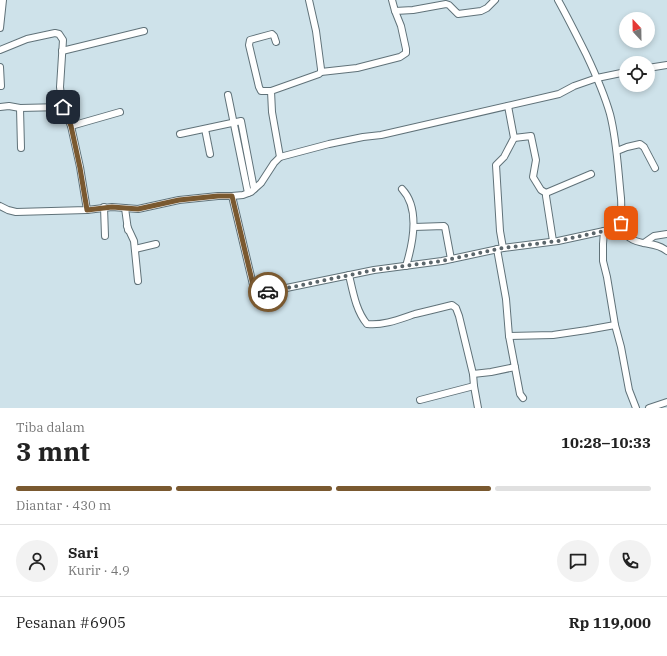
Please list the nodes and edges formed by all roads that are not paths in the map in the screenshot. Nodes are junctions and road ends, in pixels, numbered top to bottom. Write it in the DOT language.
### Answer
graph roads {
  1 [pos="2,0"];
  2 [pos="309,0"];
  3 [pos="392,0"];
  4 [pos="495,0"];
  5 [pos="558,0"];
  6 [pos="448,2"];
  7 [pos="395,11"];
  8 [pos="0,28"];
  9 [pos="144,31"];
  10 [pos="276,42"];
  11 [pos="0,50"];
  12 [pos="62,51"];
  13 [pos="667,64"];
  14 [pos="0,67"];
  15 [pos="655,67"];
  16 [pos="321,72"];
  17 [pos="619,73"];
  18 [pos="597,78"];
  19 [pos="1,86"];
  20 [pos="271,91"];
  21 [pos="228,95"];
  22 [pos="508,106"];
  23 [pos="0,107"];
  24 [pos="63,107"];
  25 [pos="20,108"];
  26 [pos="120,112"];
  27 [pos="234,122"];
  28 [pos="71,126"];
  29 [pos="205,128"];
  30 [pos="180,134"];
  31 [pos="514,138"];
  32 [pos="20,148"];
  33 [pos="617,150"];
  34 [pos="210,154"];
  35 [pos="280,157"];
  36 [pos="655,168"];
  37 [pos="591,174"];
  38 [pos="254,188"];
  39 [pos="402,189"];
  40 [pos="248,193"];
  41 [pos="546,193"];
  42 [pos="232,196"];
  43 [pos="0,206"];
  44 [pos="104,207"];
  45 [pos="125,208"];
  46 [pos="87,210"];
  47 [pos="621,223"];
  48 [pos="127,226"];
  49 [pos="414,227"];
  50 [pos="604,231"];
  51 [pos="128,234"];
  52 [pos="667,234"];
  53 [pos="105,236"];
  54 [pos="553,241"];
  55 [pos="644,243"];
  56 [pos="156,244"];
  57 [pos="500,248"];
  58 [pos="135,249"];
  59 [pos="667,251"];
  60 [pos="451,259"];
  61 [pos="406,266"];
  62 [pos="349,275"];
  63 [pos="138,282"];
  64 [pos="615,325"];
  65 [pos="509,336"];
  66 [pos="515,367"];
  67 [pos="473,374"];
  68 [pos="474,386"];
  69 [pos="523,398"];
  70 [pos="420,400"];
  71 [pos="667,402"];
  72 [pos="478,408"];
  73 [pos="636,408"];
  74 [pos="649,408"];
  1 -- 8 [label="street"];
  2 -- 16 [label="street"];
  3 -- 7 [label="street"];
  4 -- 6 [label="street"];
  5 -- 18 [label="street"];
  6 -- 7 [label="street"];
  7 -- 16 [label="street"];
  9 -- 12 [label="street"];
  10 -- 20 [label="street"];
  11 -- 12 [label="street"];
  12 -- 24 [label="street"];
  13 -- 15 [label="street"];
  14 -- 19 [label="street"];
  16 -- 20 [label="street"];
  17 -- 18 [label="street"];
  18 -- 22 [label="street"];
  18 -- 33 [label="street"];
  20 -- 35 [label="street"];
  21 -- 27 [label="street"];
  22 -- 31 [label="street"];
  22 -- 35 [label="street"];
  23 -- 25 [label="street"];
  24 -- 25 [label="street"];
  24 -- 28 [label="street"];
  25 -- 32 [label="street"];
  26 -- 28 [label="street"];
  27 -- 29 [label="street"];
  27 -- 38 [label="street"];
  27 -- 40 [label="street"];
  28 -- 46 [label="street"];
  29 -- 30 [label="street"];
  29 -- 34 [label="street"];
  31 -- 41 [label="street"];
  31 -- 57 [label="street"];
  33 -- 36 [label="street"];
  33 -- 47 [label="street"];
  35 -- 38 [label="street"];
  37 -- 41 [label="street"];
  38 -- 40 [label="street"];
  39 -- 49 [label="street"];
  40 -- 42 [label="street"];
  41 -- 54 [label="street"];
  42 -- 45 [label="street"];
  42 -- 62 [label="street"];
  43 -- 46 [label="street"];
  44 -- 45 [label="street"];
  44 -- 46 [label="street"];
  44 -- 53 [label="street"];
  45 -- 48 [label="street"];
  47 -- 50 [label="street"];
  47 -- 55 [label="street"];
  48 -- 51 [label="street"];
  48 -- 58 [label="street"];
  49 -- 60 [label="street"];
  49 -- 61 [label="street"];
  50 -- 54 [label="street"];
  50 -- 64 [label="street"];
  52 -- 55 [label="street"];
  54 -- 57 [label="street"];
  55 -- 59 [label="street"];
  56 -- 58 [label="street"];
  57 -- 60 [label="street"];
  57 -- 65 [label="street"];
  58 -- 63 [label="street"];
  60 -- 61 [label="street"];
  61 -- 62 [label="street"];
  62 -- 67 [label="street"];
  64 -- 65 [label="street"];
  64 -- 73 [label="street"];
  65 -- 66 [label="street"];
  66 -- 67 [label="street"];
  66 -- 69 [label="street"];
  67 -- 68 [label="street"];
  68 -- 70 [label="street"];
  68 -- 72 [label="street"];
  71 -- 74 [label="street"];
}
